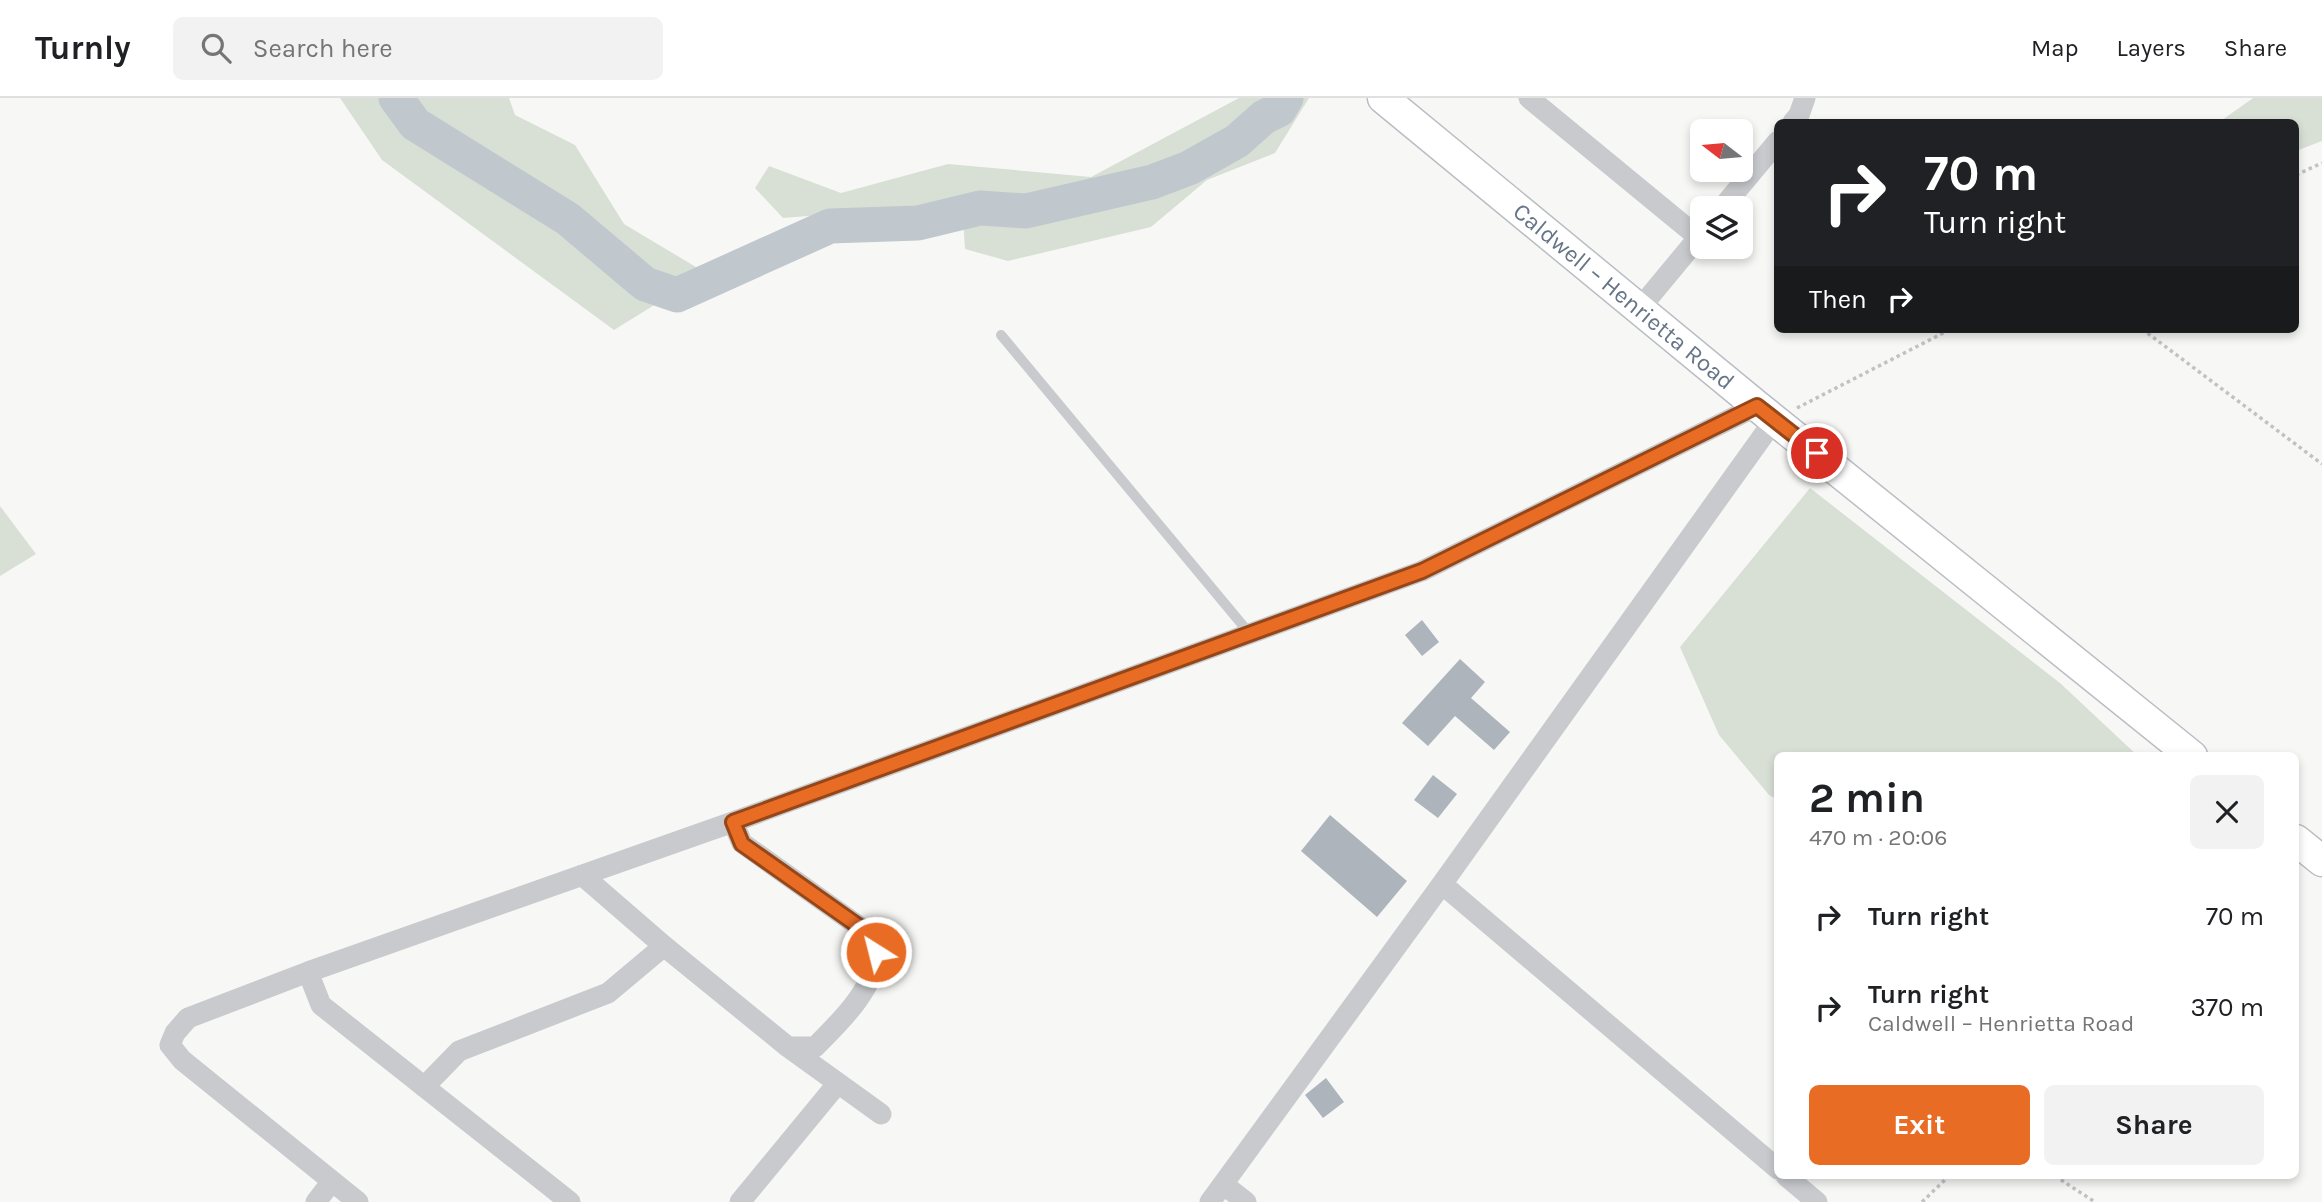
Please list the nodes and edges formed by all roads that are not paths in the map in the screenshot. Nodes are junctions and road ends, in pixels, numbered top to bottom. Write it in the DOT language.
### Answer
graph roads {
  1 [pos="1384,98"];
  2 [pos="1529,98"];
  3 [pos="1805,98"];
  4 [pos="1796,119"];
  5 [pos="1774,146"];
  6 [pos="1732,196"];
  7 [pos="1690,226"];
  8 [pos="1690,246"];
  9 [pos="1640,307"];
  10 [pos="1001,335"];
  11 [pos="1766,412"];
  12 [pos="1250,634"];
  13 [pos="2187,752"];
  14 [pos="733,822"];
  15 [pos="2299,842"];
  16 [pos="2322,861"];
  17 [pos="582,875"];
  18 [pos="1442,884"];
  19 [pos="664,946"];
  20 [pos="308,972"];
  21 [pos="788,1047"];
  22 [pos="838,1083"];
  23 [pos="424,1087"];
  24 [pos="881,1114"];
  25 [pos="1774,1166"];
  26 [pos="1790,1179"];
  27 [pos="332,1181"];
  28 [pos="1223,1184"];
  29 [pos="316,1202"];
  30 [pos="358,1202"];
  31 [pos="570,1202"];
  32 [pos="740,1202"];
  33 [pos="1210,1202"];
  34 [pos="1246,1202"];
  35 [pos="1817,1202"];
  1 -- 9 [label="main road, Caldwell – Henrietta Road"];
  2 -- 7 [label="street"];
  3 -- 4 [label="street"];
  5 -- 6 [label="street"];
  8 -- 9 [label="street"];
  9 -- 11 [label="main road, Caldwell – Henrietta Road"];
  10 -- 12 [label="lane"];
  11 -- 12 [label="street"];
  11 -- 13 [label="main road, Caldwell – Henrietta Road"];
  11 -- 18 [label="street"];
  12 -- 14 [label="street"];
  14 -- 17 [label="street"];
  14 -- 21 [label="street"];
  15 -- 16 [label="main road"];
  17 -- 19 [label="street"];
  17 -- 20 [label="street"];
  18 -- 25 [label="street"];
  18 -- 28 [label="street"];
  19 -- 21 [label="street"];
  19 -- 23 [label="street"];
  20 -- 23 [label="street"];
  20 -- 27 [label="street"];
  21 -- 22 [label="street"];
  22 -- 24 [label="street"];
  22 -- 32 [label="street"];
  23 -- 31 [label="street"];
  26 -- 35 [label="street"];
  27 -- 29 [label="street"];
  27 -- 30 [label="street"];
  28 -- 33 [label="street"];
  28 -- 34 [label="street"];
}
